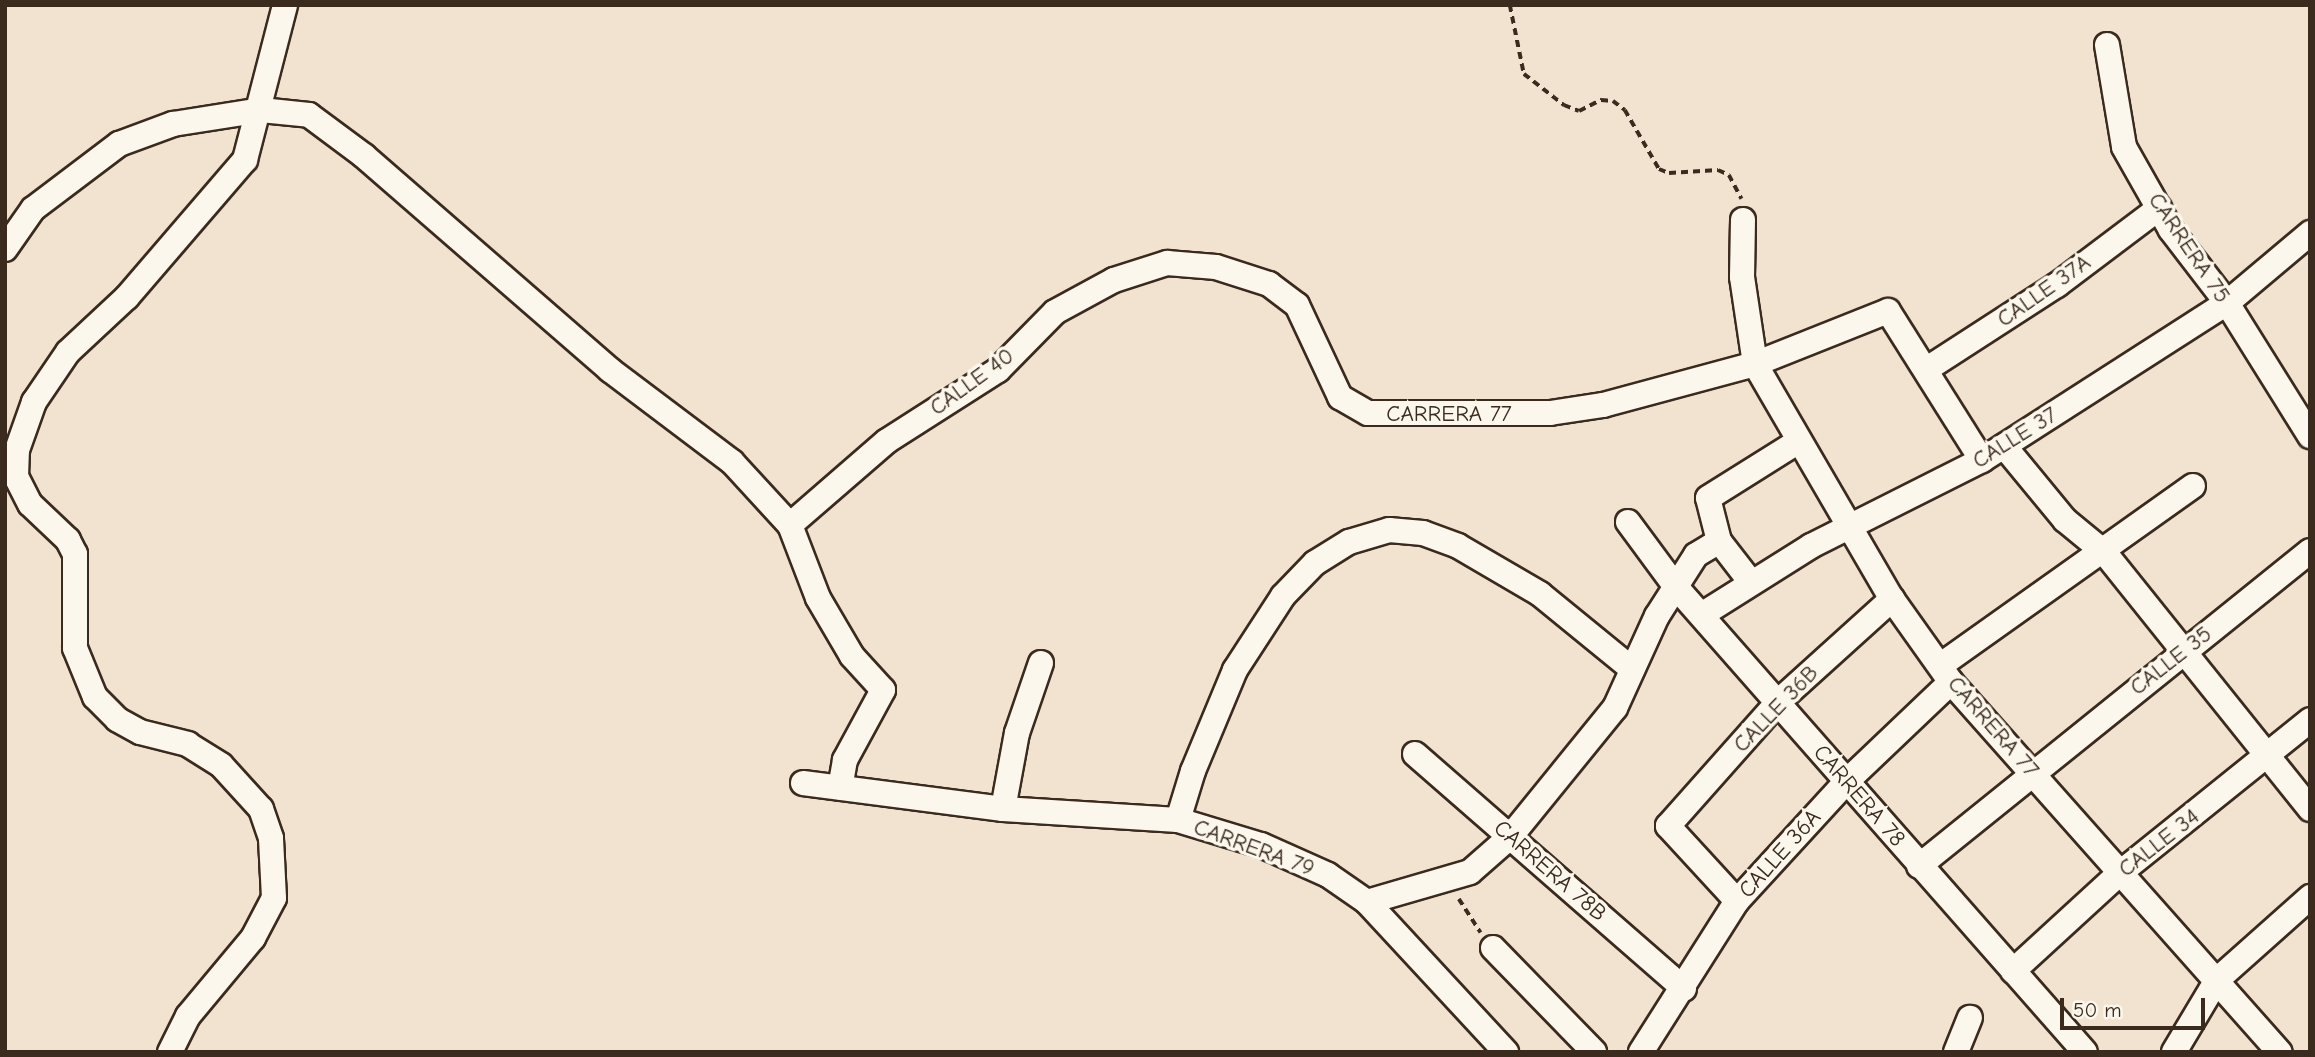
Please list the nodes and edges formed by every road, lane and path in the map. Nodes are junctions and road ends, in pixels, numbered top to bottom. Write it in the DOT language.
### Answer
graph roads {
  1 [pos="285,5"];
  2 [pos="1510,5"];
  3 [pos="2107,45"];
  4 [pos="261,110"];
  5 [pos="2159,208"];
  6 [pos="1743,220"];
  7 [pos="2310,233"];
  8 [pos="5,249"];
  9 [pos="1167,262"];
  10 [pos="2227,303"];
  11 [pos="1755,364"];
  12 [pos="1927,369"];
  13 [pos="2309,433"];
  14 [pos="1799,441"];
  15 [pos="2004,446"];
  16 [pos="1982,460"];
  17 [pos="2193,486"];
  18 [pos="790,525"];
  19 [pos="1848,525"];
  20 [pos="1633,529"];
  21 [pos="1719,541"];
  22 [pos="2310,551"];
  23 [pos="2105,553"];
  24 [pos="1750,581"];
  25 [pos="1676,587"];
  26 [pos="1892,599"];
  27 [pos="1703,614"];
  28 [pos="2184,651"];
  29 [pos="1041,663"];
  30 [pos="1632,669"];
  31 [pos="1946,673"];
  32 [pos="1778,702"];
  33 [pos="2310,720"];
  34 [pos="1415,754"];
  35 [pos="2270,755"];
  36 [pos="2032,772"];
  37 [pos="1846,782"];
  38 [pos="803,783"];
  39 [pos="840,788"];
  40 [pos="2310,809"];
  41 [pos="1003,810"];
  42 [pos="1178,820"];
  43 [pos="1510,837"];
  44 [pos="1919,866"];
  45 [pos="1470,872"];
  46 [pos="2120,873"];
  47 [pos="2310,897"];
  48 [pos="1737,901"];
  49 [pos="1367,902"];
  50 [pos="1493,948"];
  51 [pos="2013,971"];
  52 [pos="2217,980"];
  53 [pos="1684,989"];
  54 [pos="1970,1018"];
  55 [pos="170,1052"];
  56 [pos="1506,1052"];
  57 [pos="1594,1052"];
  58 [pos="1641,1052"];
  59 [pos="1955,1052"];
  60 [pos="2085,1052"];
  61 [pos="2174,1052"];
  62 [pos="2280,1052"];
  1 -- 4 [label="street"];
  2 -- 6 [label="path"];
  3 -- 5 [label="street, CARRERA 75"];
  4 -- 8 [label="street"];
  4 -- 18 [label="street"];
  4 -- 55 [label="street"];
  5 -- 10 [label="street, CARRERA 75"];
  5 -- 12 [label="street, CALLE 37A"];
  6 -- 11 [label="street, CARRERA 77"];
  7 -- 10 [label="street, CALLE 37"];
  9 -- 11 [label="street, CARRERA 77"];
  9 -- 18 [label="street, CALLE 40"];
  10 -- 13 [label="street, CARRERA 75"];
  10 -- 15 [label="street, CALLE 37"];
  11 -- 12 [label="street"];
  11 -- 14 [label="street, CARRERA 77"];
  12 -- 16 [label="street"];
  14 -- 19 [label="street, CARRERA 77"];
  14 -- 21 [label="street"];
  15 -- 16 [label="street, CALLE 37"];
  15 -- 23 [label="street"];
  16 -- 19 [label="street, CALLE 37"];
  17 -- 23 [label="street, CALLE 36A"];
  18 -- 39 [label="street"];
  19 -- 24 [label="street, CALLE 37"];
  19 -- 26 [label="street, CARRERA 77"];
  20 -- 25 [label="street, CARRERA 78"];
  21 -- 24 [label="street"];
  21 -- 25 [label="street"];
  22 -- 28 [label="street, CALLE 35"];
  23 -- 28 [label="street"];
  23 -- 31 [label="street, CALLE 36A"];
  24 -- 27 [label="street, CALLE 37"];
  25 -- 27 [label="street, CARRERA 78"];
  25 -- 30 [label="street"];
  26 -- 31 [label="street, CARRERA 77"];
  26 -- 32 [label="street, CALLE 36B"];
  27 -- 32 [label="street, CARRERA 78"];
  28 -- 35 [label="street"];
  28 -- 36 [label="street, CALLE 35"];
  29 -- 41 [label="street"];
  30 -- 42 [label="street"];
  30 -- 43 [label="street"];
  31 -- 36 [label="street, CARRERA 77"];
  31 -- 37 [label="street, CALLE 36A"];
  32 -- 37 [label="street, CARRERA 78"];
  32 -- 48 [label="street, CALLE 36B"];
  33 -- 35 [label="street, CALLE 34"];
  34 -- 43 [label="street, CARRERA 78B"];
  35 -- 40 [label="street"];
  35 -- 46 [label="street, CALLE 34"];
  36 -- 44 [label="street, CALLE 35"];
  36 -- 46 [label="street, CARRERA 77"];
  37 -- 44 [label="street, CARRERA 78"];
  37 -- 48 [label="street, CALLE 36A"];
  38 -- 39 [label="street, CARRERA 79"];
  39 -- 41 [label="street, CARRERA 79"];
  41 -- 42 [label="street, CARRERA 79"];
  42 -- 49 [label="street, CARRERA 79"];
  43 -- 45 [label="street"];
  43 -- 53 [label="street, CARRERA 78B"];
  44 -- 51 [label="street, CARRERA 78"];
  45 -- 49 [label="street"];
  45 -- 50 [label="path"];
  46 -- 51 [label="street, CALLE 34"];
  46 -- 52 [label="street, CARRERA 77"];
  47 -- 52 [label="street"];
  48 -- 53 [label="street, CALLE 36A"];
  49 -- 56 [label="street, CARRERA 79"];
  50 -- 57 [label="street"];
  51 -- 60 [label="street, CARRERA 78"];
  52 -- 61 [label="street"];
  52 -- 62 [label="street, CARRERA 77"];
  53 -- 58 [label="street, CALLE 36A"];
  54 -- 59 [label="street"];
}
